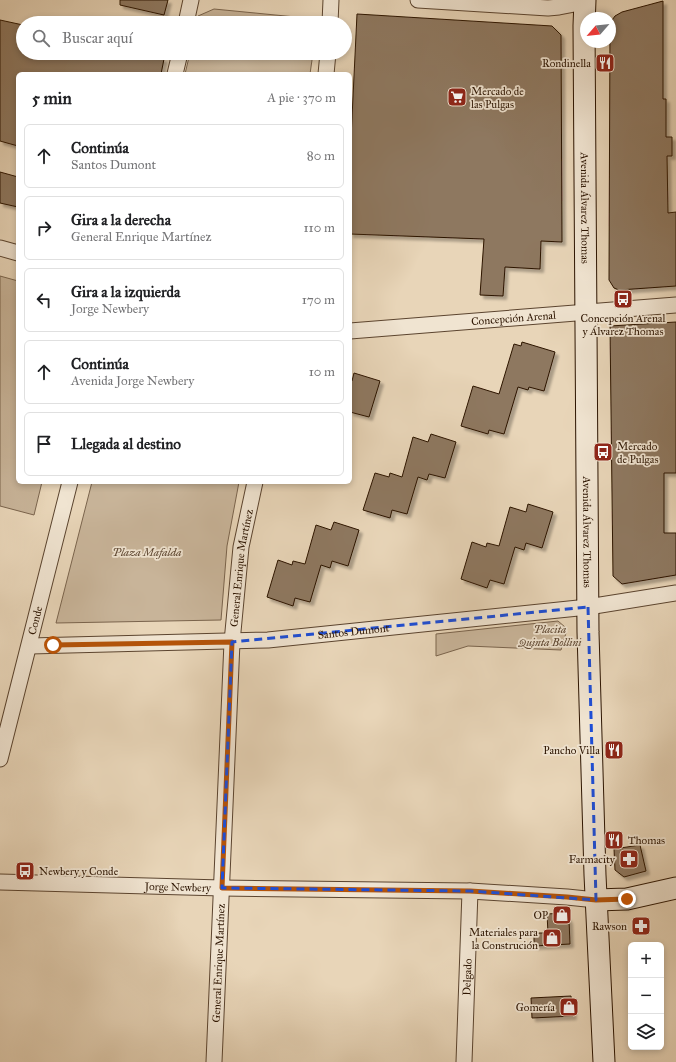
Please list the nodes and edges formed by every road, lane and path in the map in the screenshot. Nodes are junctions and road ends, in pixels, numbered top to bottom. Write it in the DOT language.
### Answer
graph roads {
  1 [pos="190,0"];
  2 [pos="331,0"];
  3 [pos="418,0"];
  4 [pos="587,1"];
  5 [pos="187,16"];
  6 [pos="330,16"];
  7 [pos="178,60"];
  8 [pos="327,60"];
  9 [pos="175,72"];
  10 [pos="326,72"];
  11 [pos="0,248"];
  12 [pos="16,252"];
  13 [pos="676,305"];
  14 [pos="586,312"];
  15 [pos="352,331"];
  16 [pos="70,484"];
  17 [pos="255,484"];
  18 [pos="676,593"];
  19 [pos="588,607"];
  20 [pos="232,642"];
  21 [pos="30,646"];
  22 [pos="0,758"];
  23 [pos="0,882"];
  24 [pos="222,888"];
  25 [pos="676,888"];
  26 [pos="470,891"];
  27 [pos="596,900"];
  28 [pos="214,1062"];
  29 [pos="464,1062"];
  30 [pos="604,1062"];
  1 -- 5 [label="street"];
  2 -- 6 [label="street"];
  3 -- 4 [label="street"];
  4 -- 14 [label="main road, Avenida Álvarez Thomas"];
  7 -- 9 [label="street"];
  8 -- 10 [label="street"];
  11 -- 12 [label="street"];
  13 -- 14 [label="street, Concepción Arenal"];
  14 -- 15 [label="street, Concepción Arenal"];
  14 -- 19 [label="main road, Avenida Álvarez Thomas"];
  16 -- 21 [label="street, Conde"];
  17 -- 20 [label="street, General Enrique Martínez"];
  18 -- 19 [label="street, Santos Dumont"];
  19 -- 20 [label="street, Santos Dumont"];
  19 -- 27 [label="main road, Avenida Álvarez Thomas"];
  20 -- 21 [label="street, Santos Dumont"];
  20 -- 24 [label="street, General Enrique Martínez"];
  21 -- 22 [label="street, Conde"];
  23 -- 24 [label="street, Jorge Newbery"];
  24 -- 26 [label="street, Jorge Newbery"];
  24 -- 28 [label="street, General Enrique Martínez"];
  25 -- 27 [label="main road"];
  26 -- 27 [label="street, Jorge Newbery"];
  26 -- 29 [label="street, Delgado"];
  27 -- 30 [label="main road, Avenida Álvarez Thomas"];
}
